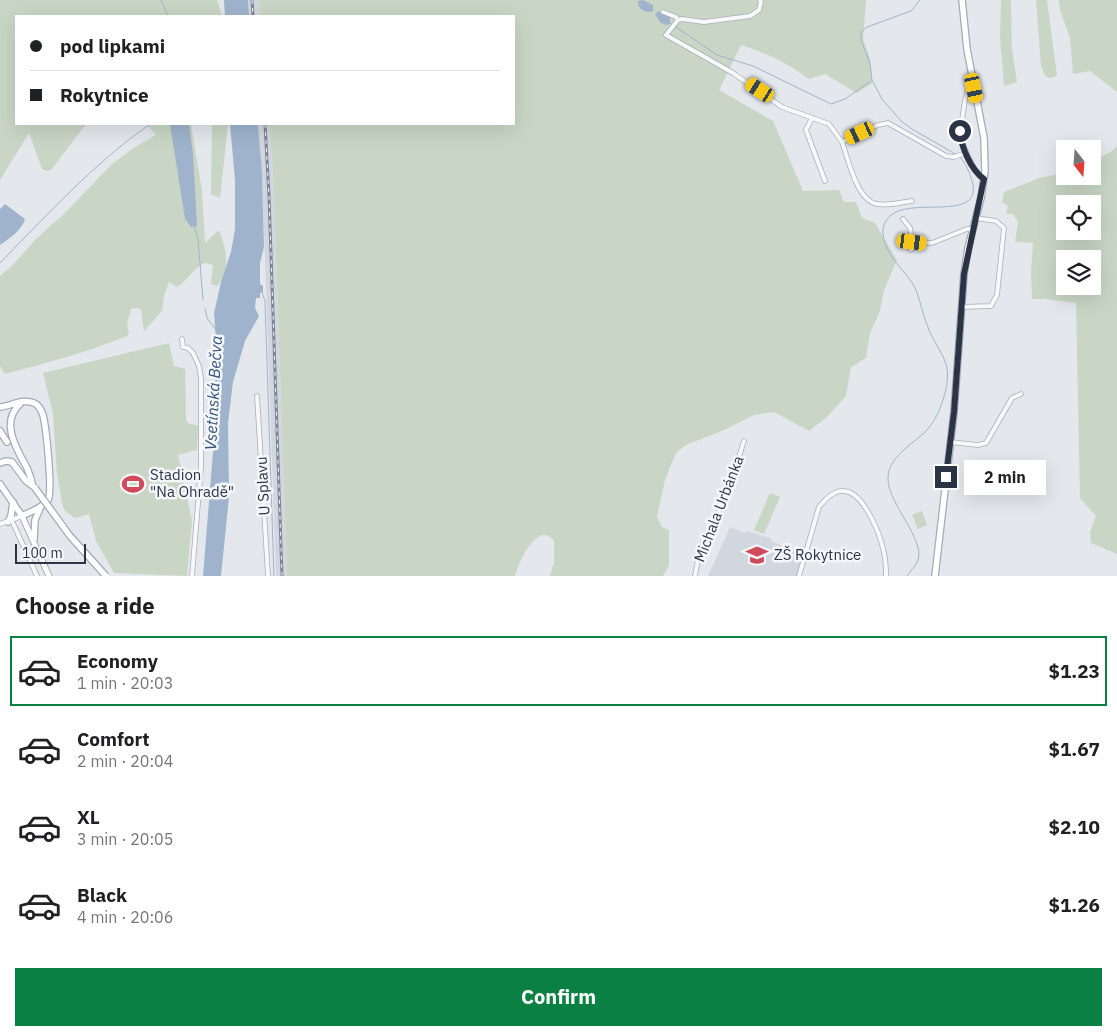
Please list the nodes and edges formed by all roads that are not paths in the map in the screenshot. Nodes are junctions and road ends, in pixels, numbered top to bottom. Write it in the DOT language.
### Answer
graph roads {
  1 [pos="760,0"];
  2 [pos="962,0"];
  3 [pos="663,12"];
  4 [pos="678,20"];
  5 [pos="974,88"];
  6 [pos="812,118"];
  7 [pos="842,142"];
  8 [pos="964,153"];
  9 [pos="984,179"];
  10 [pos="826,181"];
  11 [pos="912,201"];
  12 [pos="976,218"];
  13 [pos="903,220"];
  14 [pos="973,230"];
  15 [pos="912,242"];
  16 [pos="911,250"];
  17 [pos="961,307"];
  18 [pos="182,339"];
  19 [pos="1021,394"];
  20 [pos="257,396"];
  21 [pos="24,402"];
  22 [pos="0,407"];
  23 [pos="0,431"];
  24 [pos="744,441"];
  25 [pos="950,442"];
  26 [pos="0,464"];
  27 [pos="0,485"];
  28 [pos="34,486"];
  29 [pos="13,502"];
  30 [pos="40,506"];
  31 [pos="22,516"];
  32 [pos="10,521"];
  33 [pos="0,524"];
  34 [pos="34,538"];
  35 [pos="38,576"];
  36 [pos="49,576"];
  37 [pos="106,576"];
  38 [pos="192,576"];
  39 [pos="268,576"];
  40 [pos="695,576"];
  41 [pos="799,576"];
  42 [pos="886,576"];
  43 [pos="935,576"];
  1 -- 4 [label="street"];
  2 -- 5 [label="main road"];
  3 -- 4 [label="street"];
  4 -- 6 [label="street"];
  5 -- 8 [label="street"];
  5 -- 9 [label="main road"];
  6 -- 7 [label="street"];
  6 -- 10 [label="street"];
  7 -- 8 [label="street"];
  7 -- 11 [label="street"];
  8 -- 9 [label="street"];
  9 -- 12 [label="main road"];
  12 -- 14 [label="main road"];
  12 -- 17 [label="street"];
  13 -- 15 [label="street"];
  14 -- 15 [label="street"];
  14 -- 17 [label="main road"];
  15 -- 16 [label="street"];
  17 -- 25 [label="main road"];
  18 -- 38 [label="street"];
  19 -- 25 [label="street"];
  20 -- 39 [label="street, U Splavu"];
  21 -- 22 [label="main road"];
  21 -- 28 [label="main road"];
  21 -- 30 [label="main road"];
  23 -- 28 [label="main road"];
  24 -- 40 [label="street, Michala Urbánka"];
  25 -- 43 [label="main road"];
  26 -- 28 [label="main road"];
  27 -- 29 [label="main road"];
  28 -- 37 [label="main road, bridge"];
  29 -- 31 [label="main road"];
  29 -- 32 [label="main road"];
  30 -- 31 [label="main road"];
  30 -- 34 [label="main road"];
  31 -- 32 [label="street"];
  31 -- 34 [label="street"];
  32 -- 33 [label="street"];
  32 -- 35 [label="street"];
  34 -- 36 [label="street"];
  41 -- 42 [label="street"];
}
